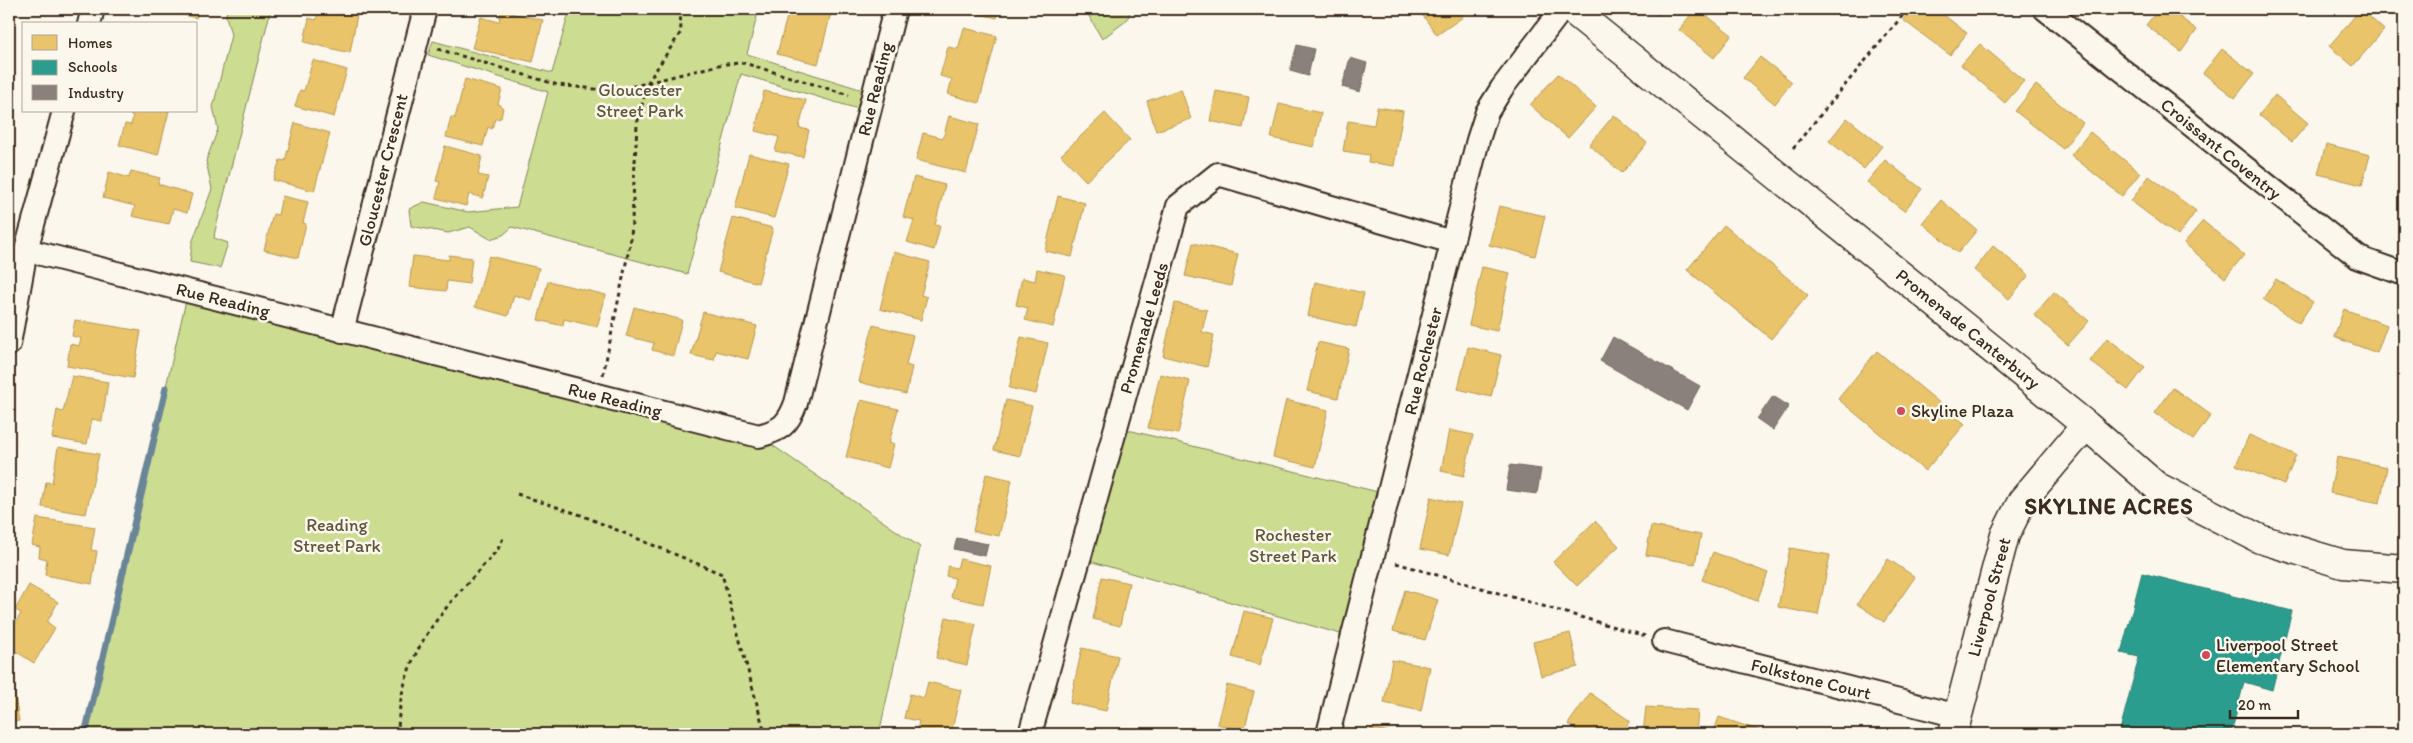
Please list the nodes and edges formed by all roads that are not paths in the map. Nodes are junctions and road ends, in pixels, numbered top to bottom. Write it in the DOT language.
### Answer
graph roads {
  1 [pos="93,9"];
  2 [pos="424,9"];
  3 [pos="895,9"];
  4 [pos="1562,9"];
  5 [pos="1571,9"];
  6 [pos="2045,9"];
  7 [pos="90,22"];
  8 [pos="64,112"];
  9 [pos="1452,242"];
  10 [pos="26,250"];
  11 [pos="2404,274"];
  12 [pos="342,330"];
  13 [pos="9,344"];
  14 [pos="2086,424"];
  15 [pos="2404,569"];
  16 [pos="1664,642"];
  17 [pos="1956,725"];
  18 [pos="1030,734"];
  19 [pos="1328,734"];
  1 -- 7 [label="street"];
  2 -- 12 [label="street, Gloucester Crescent"];
  3 -- 12 [label="street, Rue Reading"];
  4 -- 9 [label="street, Rue Rochester"];
  5 -- 14 [label="street, Promenade Canterbury"];
  6 -- 11 [label="street, Croissant Coventry"];
  8 -- 10 [label="street"];
  9 -- 18 [label="street, Promenade Leeds"];
  9 -- 19 [label="street, Rue Rochester"];
  10 -- 12 [label="street, Rue Reading"];
  10 -- 13 [label="street"];
  14 -- 15 [label="street, Promenade Canterbury"];
  14 -- 17 [label="street, Liverpool Street"];
  16 -- 17 [label="street, Folkstone Court"];
}
